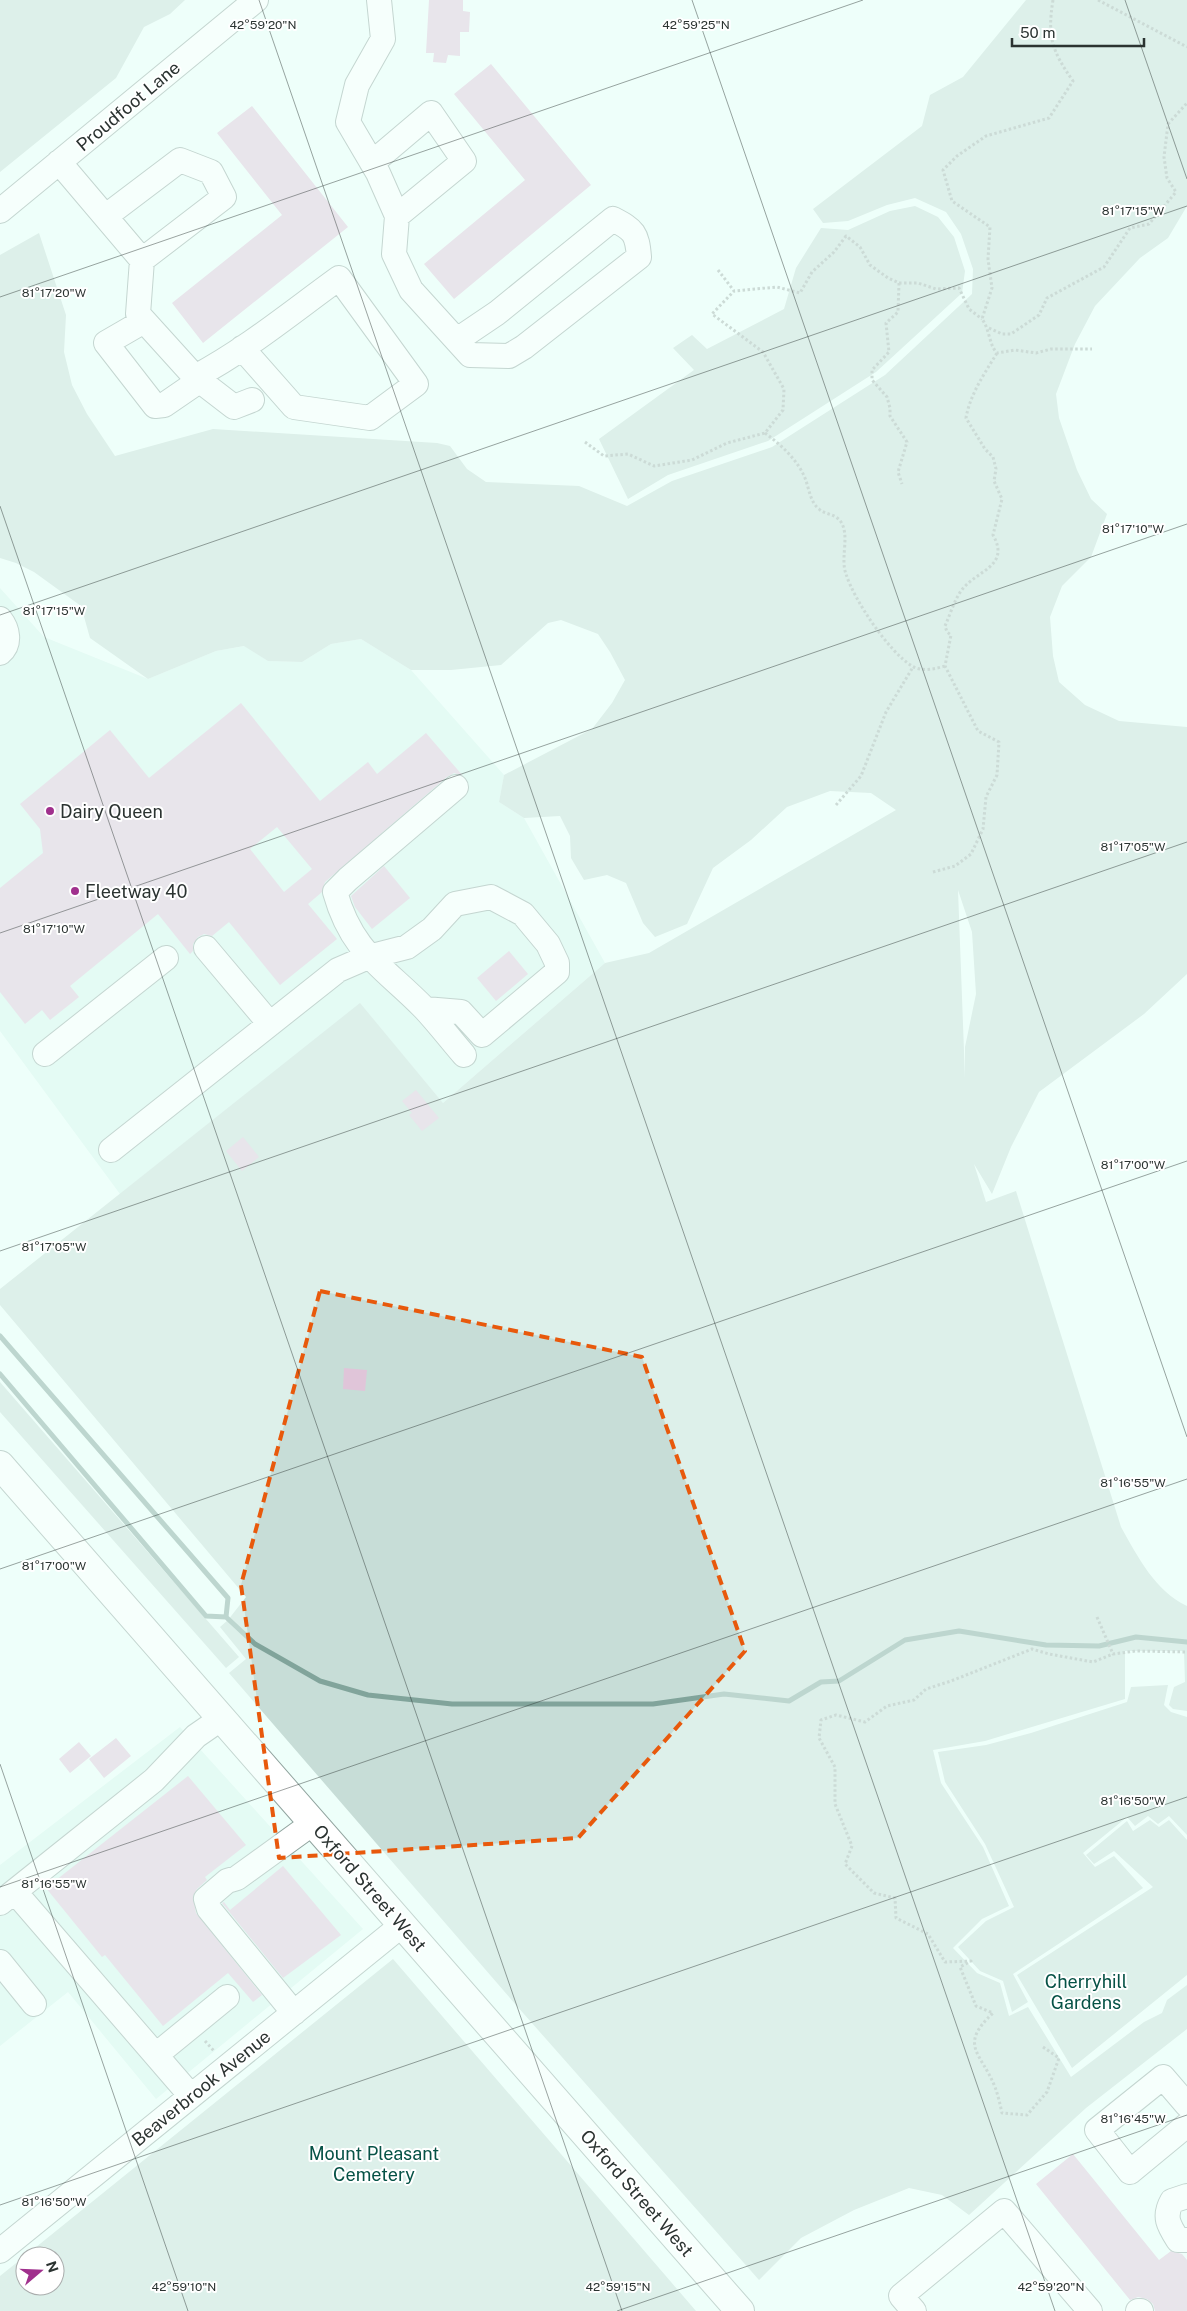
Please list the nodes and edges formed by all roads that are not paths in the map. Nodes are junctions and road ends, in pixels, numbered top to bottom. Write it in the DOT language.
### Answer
graph roads {
  1 [pos="256,0"];
  2 [pos="379,0"];
  3 [pos="60,162"];
  4 [pos="372,163"];
  5 [pos="0,211"];
  6 [pos="106,216"];
  7 [pos="397,216"];
  8 [pos="142,260"];
  9 [pos="144,320"];
  10 [pos="457,340"];
  11 [pos="242,348"];
  12 [pos="197,379"];
  13 [pos="252,400"];
  14 [pos="0,619"];
  15 [pos="0,653"];
  16 [pos="456,788"];
  17 [pos="206,948"];
  18 [pos="368,957"];
  19 [pos="166,958"];
  20 [pos="425,1009"];
  21 [pos="270,1024"];
  22 [pos="45,1054"];
  23 [pos="464,1055"];
  24 [pos="111,1150"];
  25 [pos="0,1465"];
  26 [pos="222,1718"];
  27 [pos="313,1823"];
  28 [pos="7,1897"];
  29 [pos="402,1924"];
  30 [pos="0,1962"];
  31 [pos="227,1997"];
  32 [pos="34,2004"];
  33 [pos="294,2012"];
  34 [pos="156,2055"];
  35 [pos="191,2096"];
  36 [pos="1187,2105"];
  37 [pos="1187,2125"];
  38 [pos="1187,2196"];
  39 [pos="1187,2240"];
  40 [pos="0,2251"];
  41 [pos="740,2311"];
  42 [pos="914,2311"];
  43 [pos="1090,2311"];
  1 -- 3 [label="street, Proudfoot Lane"];
  2 -- 4 [label="street"];
  3 -- 5 [label="street, Proudfoot Lane"];
  3 -- 6 [label="street"];
  4 -- 7 [label="street"];
  4 -- 7 [label="street"];
  6 -- 8 [label="street"];
  6 -- 8 [label="street"];
  7 -- 10 [label="street"];
  8 -- 9 [label="street"];
  9 -- 12 [label="street"];
  9 -- 12 [label="street"];
  10 -- 10 [label="street"];
  11 -- 11 [label="street"];
  11 -- 12 [label="street"];
  12 -- 13 [label="street"];
  14 -- 15 [label="street"];
  16 -- 18 [label="street"];
  17 -- 21 [label="street"];
  18 -- 20 [label="street"];
  18 -- 20 [label="street"];
  18 -- 21 [label="street"];
  19 -- 22 [label="street"];
  20 -- 23 [label="street"];
  21 -- 24 [label="street"];
  25 -- 26 [label="main road, Oxford Street West"];
  26 -- 27 [label="main road, Oxford Street West"];
  26 -- 28 [label="street"];
  27 -- 29 [label="main road, Oxford Street West"];
  27 -- 33 [label="street"];
  28 -- 34 [label="street"];
  29 -- 33 [label="street, Beaverbrook Avenue"];
  29 -- 41 [label="main road, Oxford Street West"];
  30 -- 32 [label="street"];
  31 -- 34 [label="street"];
  33 -- 35 [label="street, Beaverbrook Avenue"];
  34 -- 35 [label="street"];
  35 -- 40 [label="street, Beaverbrook Avenue"];
  36 -- 37 [label="street"];
  38 -- 39 [label="street"];
  42 -- 43 [label="street"];
}
